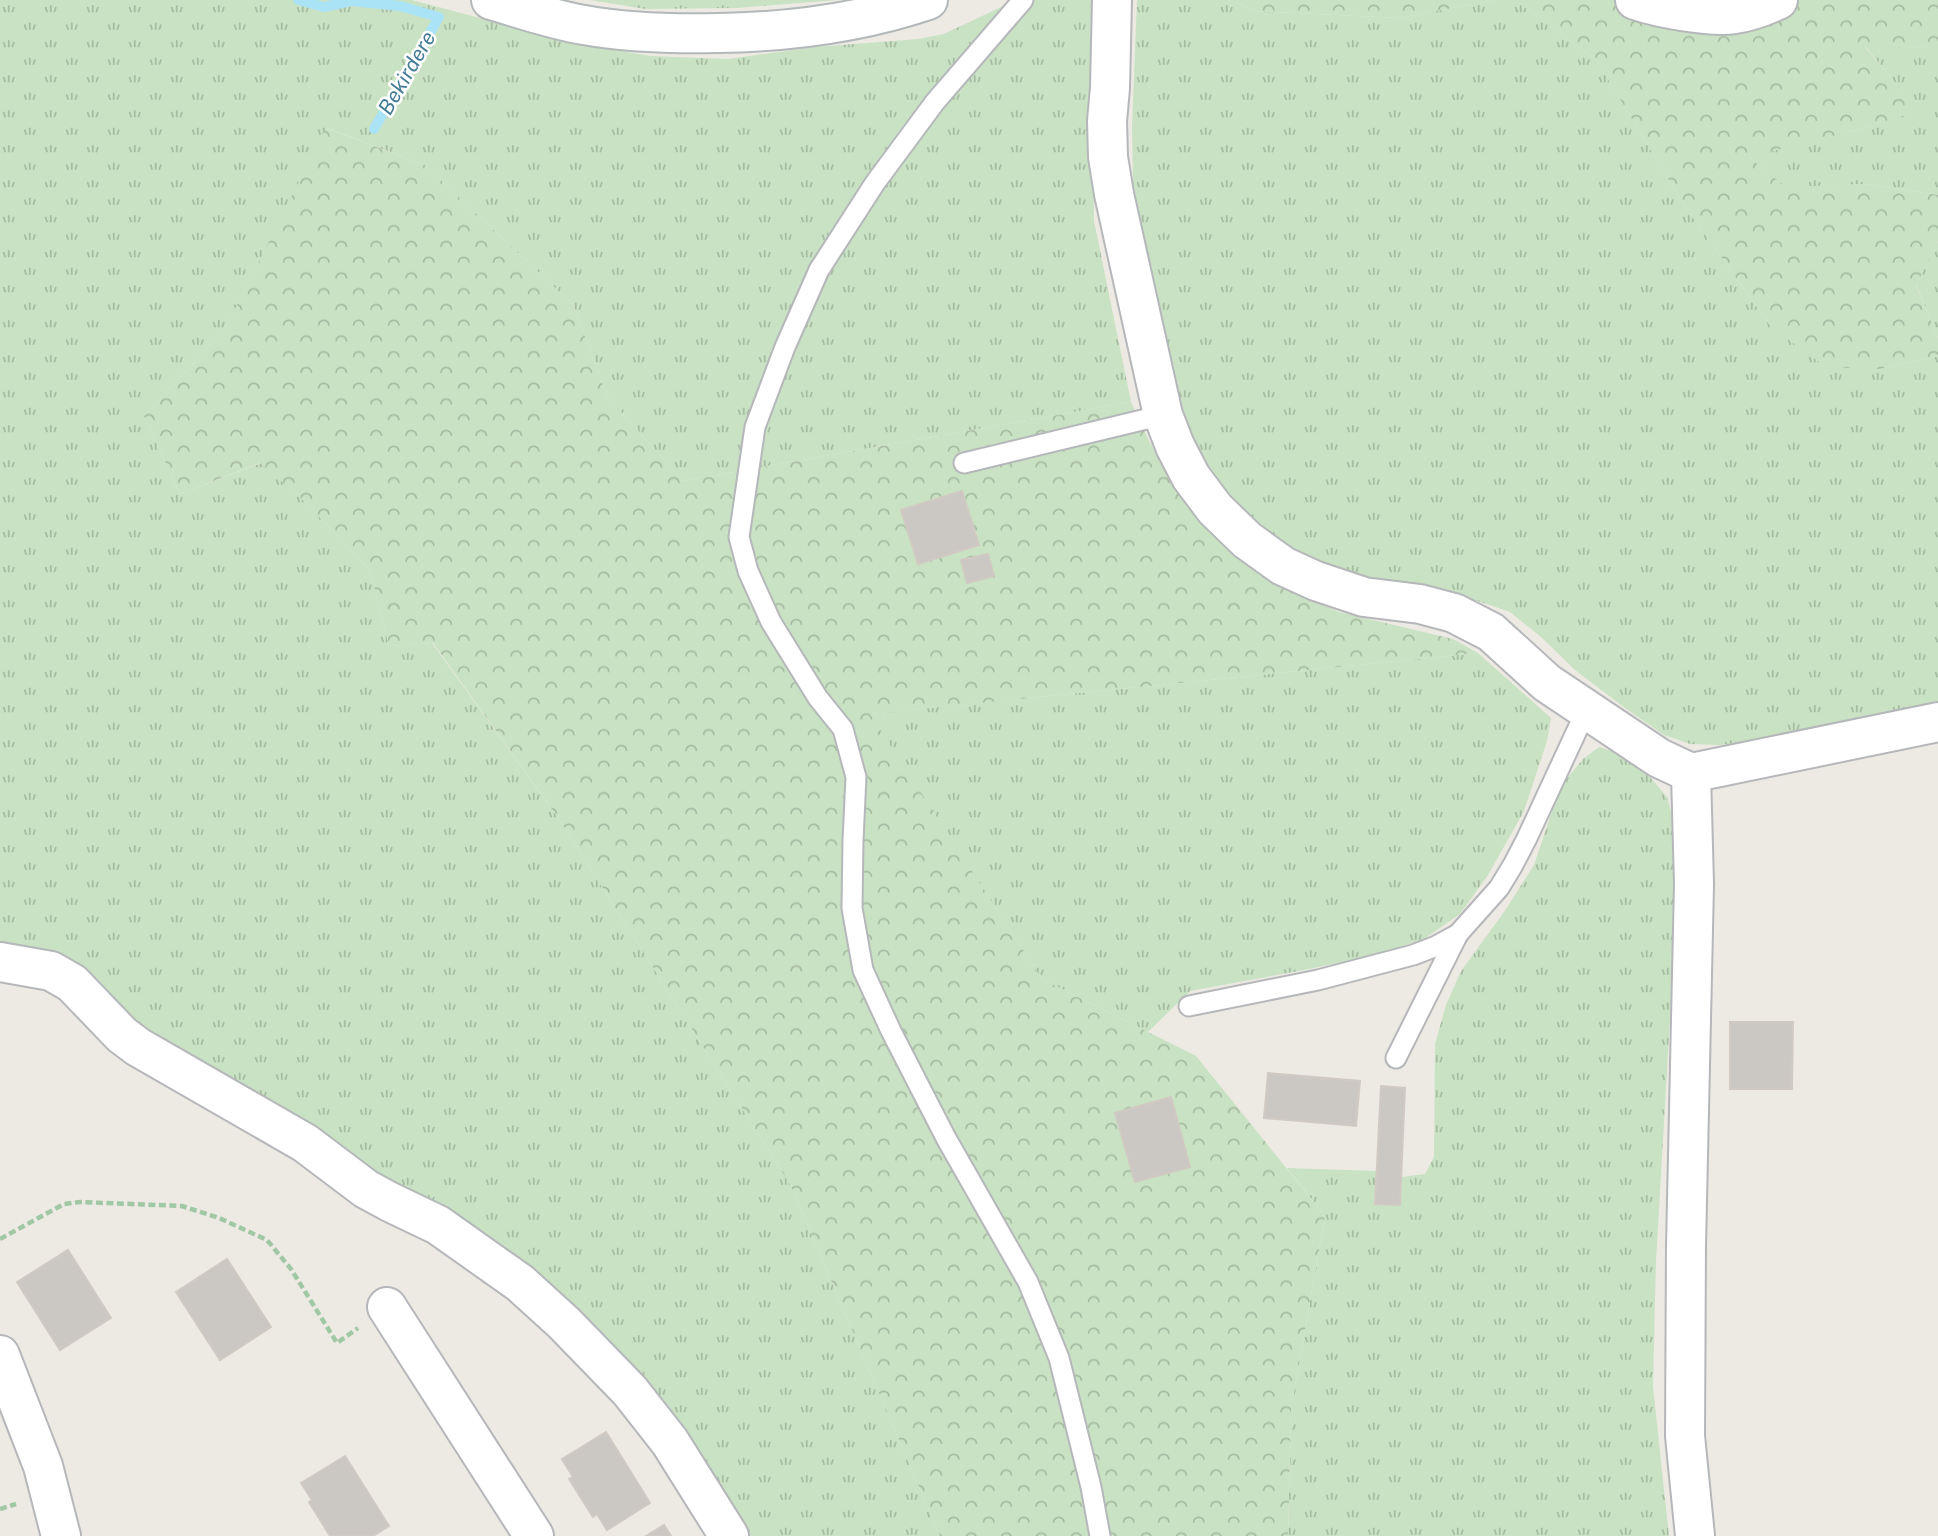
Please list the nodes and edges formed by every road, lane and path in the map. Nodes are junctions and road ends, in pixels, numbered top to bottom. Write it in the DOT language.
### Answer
graph roads {
  1 [pos="491,0"];
  2 [pos="1023,0"];
  3 [pos="1112,0"];
  4 [pos="1635,0"];
  5 [pos="1778,0"];
  6 [pos="913,5"];
  7 [pos="1163,415"];
  8 [pos="964,463"];
  9 [pos="1586,711"];
  10 [pos="1938,722"];
  11 [pos="1691,773"];
  12 [pos="1458,934"];
  13 [pos="0,962"];
  14 [pos="1189,1006"];
  15 [pos="1396,1058"];
  16 [pos="0,1239"];
  17 [pos="387,1307"];
  18 [pos="0,1354"];
  19 [pos="61,1536"];
  20 [pos="534,1536"];
  21 [pos="729,1536"];
  22 [pos="1100,1536"];
  23 [pos="1695,1536"];
  1 -- 6 [label="street"];
  2 -- 22 [label="lane"];
  3 -- 7 [label="street"];
  4 -- 5 [label="street"];
  7 -- 8 [label="lane"];
  7 -- 9 [label="street"];
  9 -- 11 [label="street"];
  9 -- 12 [label="lane"];
  10 -- 11 [label="street"];
  11 -- 23 [label="street"];
  12 -- 14 [label="lane"];
  12 -- 15 [label="lane"];
  13 -- 21 [label="street"];
  16 -- 17 [label="path"];
  17 -- 20 [label="street"];
  18 -- 19 [label="street"];
}
